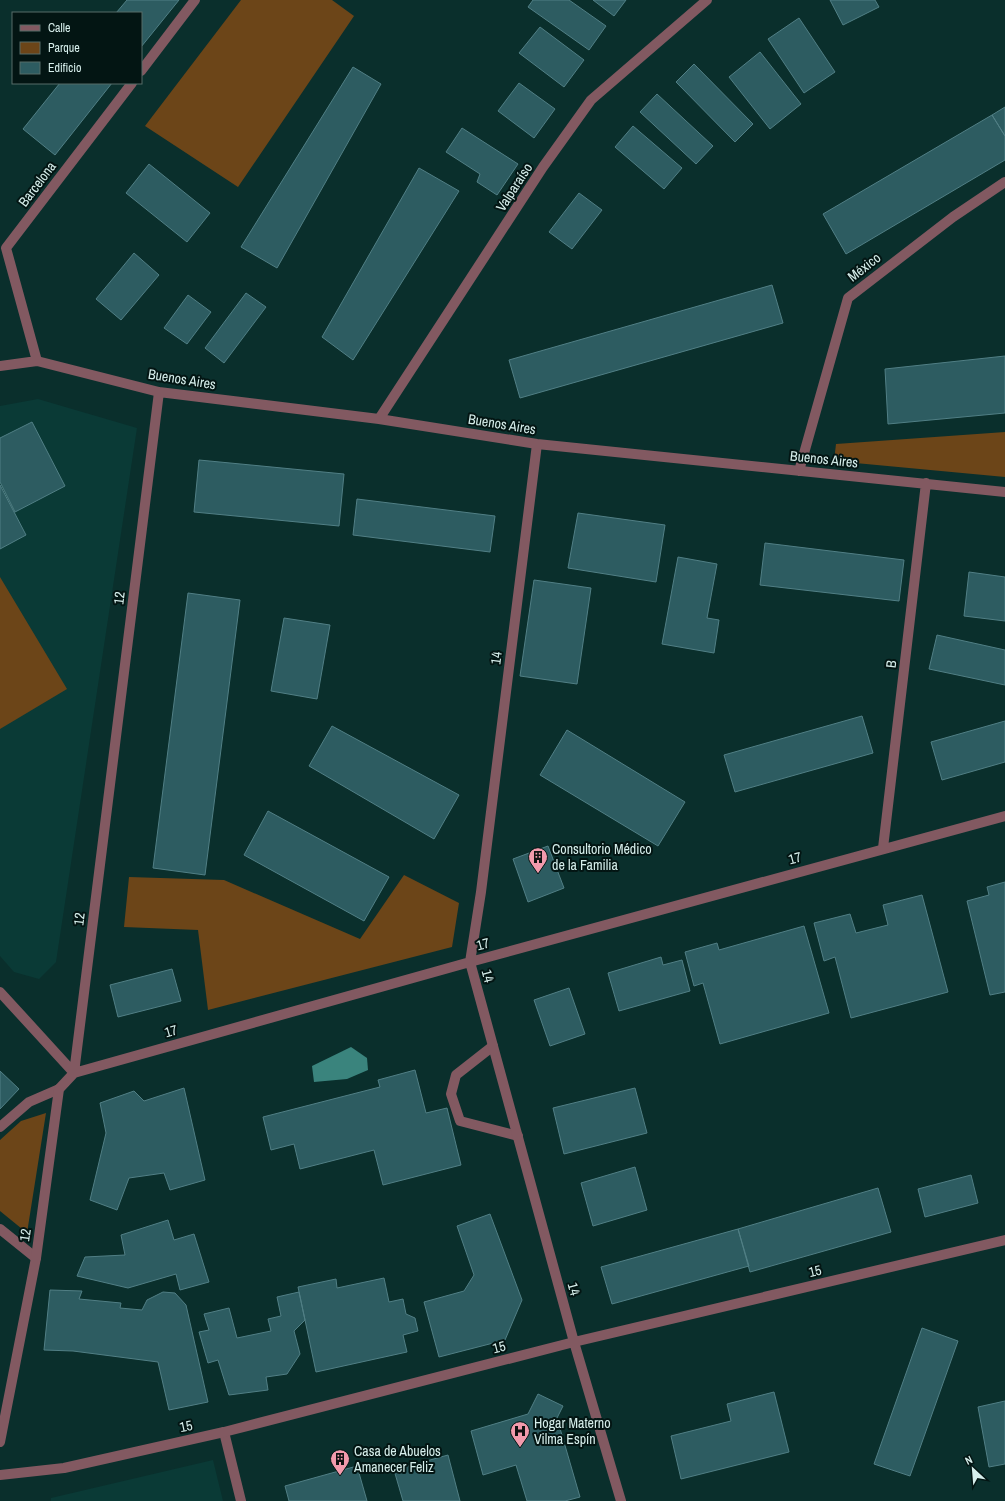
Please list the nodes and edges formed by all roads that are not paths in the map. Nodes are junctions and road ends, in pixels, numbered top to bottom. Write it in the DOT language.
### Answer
graph roads {
  1 [pos="195,0"];
  2 [pos="707,0"];
  3 [pos="142,70"];
  4 [pos="131,84"];
  5 [pos="1005,182"];
  6 [pos="38,361"];
  7 [pos="0,366"];
  8 [pos="159,392"];
  9 [pos="379,419"];
  10 [pos="537,444"];
  11 [pos="799,471"];
  12 [pos="926,483"];
  13 [pos="1005,492"];
  14 [pos="1005,816"];
  15 [pos="883,848"];
  16 [pos="470,962"];
  17 [pos="0,992"];
  18 [pos="493,1046"];
  19 [pos="74,1073"];
  20 [pos="59,1089"];
  21 [pos="0,1127"];
  22 [pos="518,1136"];
  23 [pos="0,1230"];
  24 [pos="1005,1240"];
  25 [pos="36,1258"];
  26 [pos="574,1342"];
  27 [pos="224,1432"];
  28 [pos="0,1442"];
  29 [pos="0,1475"];
  30 [pos="242,1501"];
  31 [pos="621,1501"];
  1 -- 3 [label="street"];
  2 -- 9 [label="street, Valparaíso"];
  4 -- 6 [label="street, Barcelona"];
  5 -- 11 [label="street, México"];
  6 -- 7 [label="street, Buenos Aires"];
  6 -- 8 [label="street, Buenos Aires"];
  8 -- 9 [label="street, Buenos Aires"];
  8 -- 19 [label="street, 12"];
  9 -- 10 [label="street, Buenos Aires"];
  10 -- 11 [label="street, Buenos Aires"];
  10 -- 16 [label="street, 14"];
  11 -- 12 [label="street, Buenos Aires"];
  12 -- 13 [label="street, Buenos Aires"];
  12 -- 15 [label="street, B"];
  14 -- 15 [label="street, 17"];
  15 -- 16 [label="street, 17"];
  16 -- 18 [label="street, 14"];
  16 -- 19 [label="street, 17"];
  17 -- 19 [label="street"];
  18 -- 22 [label="street, 14"];
  18 -- 22 [label="street"];
  19 -- 20 [label="street"];
  20 -- 21 [label="street"];
  20 -- 25 [label="street, 12"];
  22 -- 26 [label="street, 14"];
  23 -- 25 [label="street"];
  24 -- 26 [label="street, 15"];
  25 -- 28 [label="street, 12"];
  26 -- 27 [label="street, 15"];
  26 -- 31 [label="street, 14"];
  27 -- 29 [label="street, 15"];
  27 -- 30 [label="street"];
}
